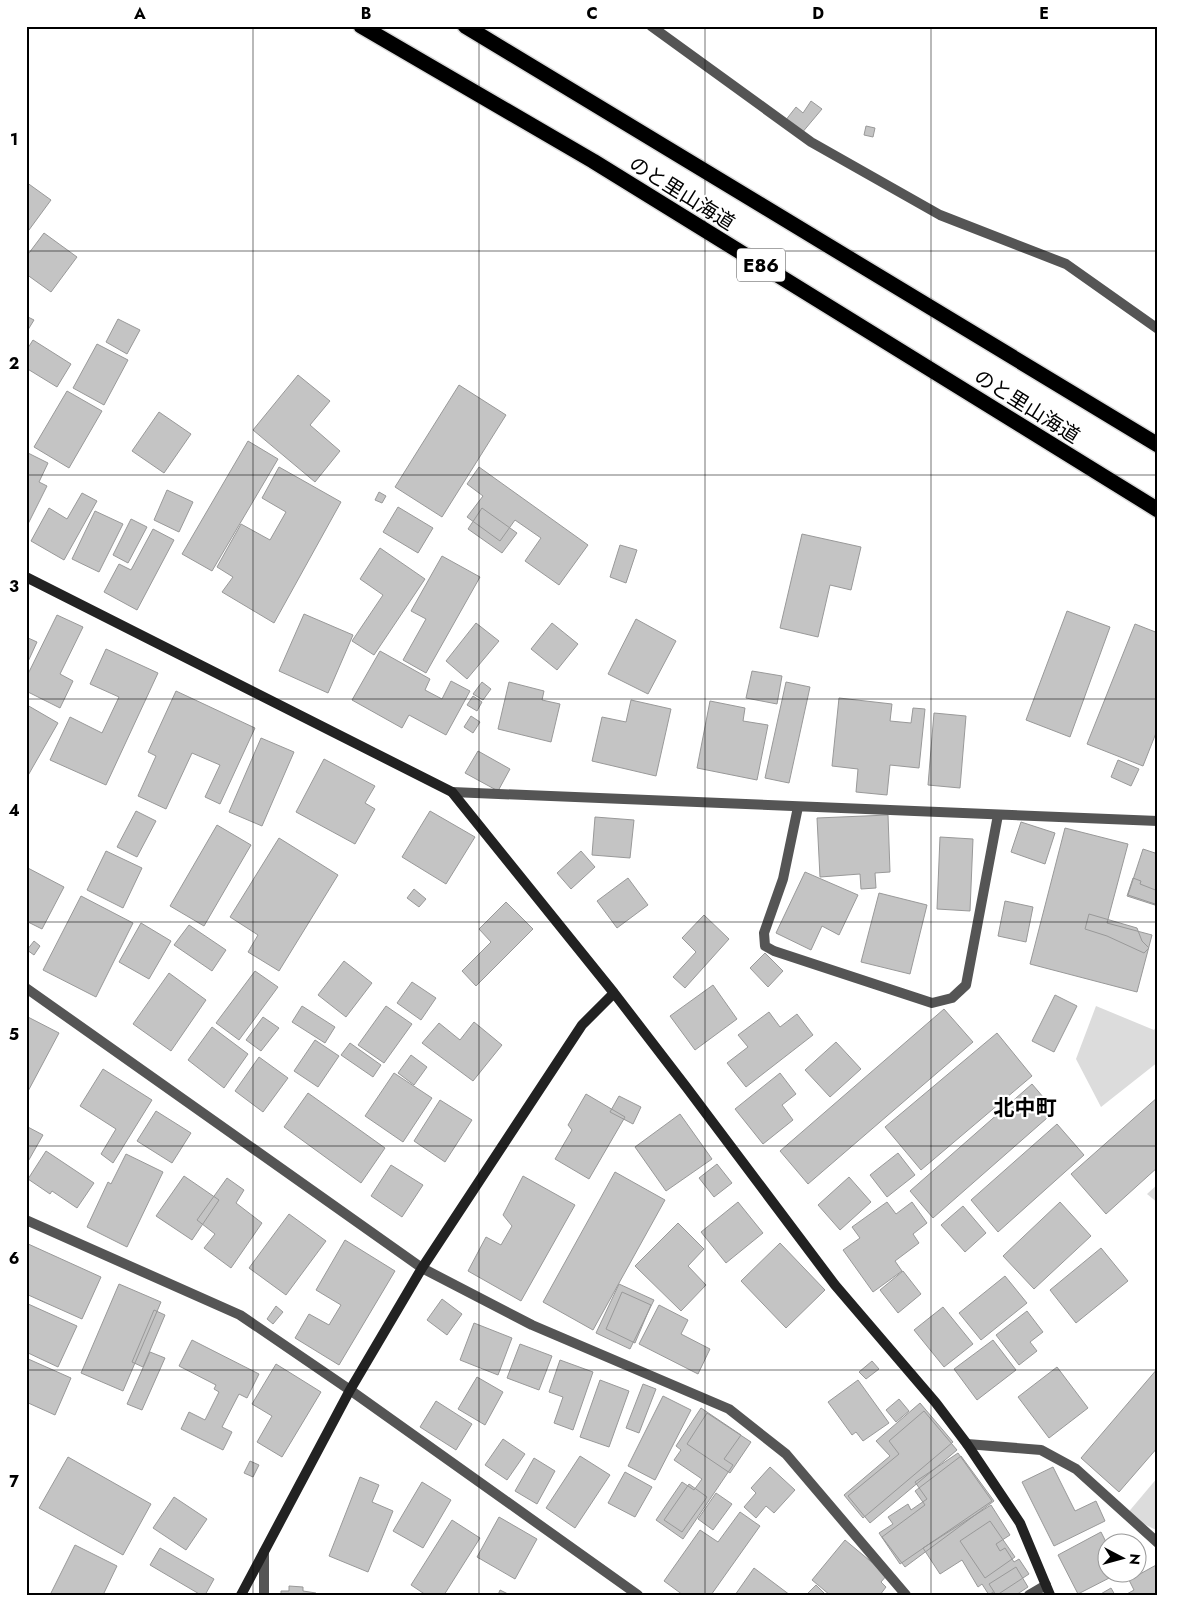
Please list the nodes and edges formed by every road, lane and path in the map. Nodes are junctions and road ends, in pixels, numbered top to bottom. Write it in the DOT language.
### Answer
graph roads {
  1 [pos="361,26"];
  2 [pos="465,26"];
  3 [pos="651,26"];
  4 [pos="1158,329"];
  5 [pos="1158,445"];
  6 [pos="1158,510"];
  7 [pos="26,577"];
  8 [pos="452,792"];
  9 [pos="798,807"];
  10 [pos="998,815"];
  11 [pos="1158,821"];
  12 [pos="26,988"];
  13 [pos="614,992"];
  14 [pos="26,1220"];
  15 [pos="422,1268"];
  16 [pos="350,1390"];
  17 [pos="967,1444"];
  18 [pos="1158,1543"];
  19 [pos="264,1552"];
  20 [pos="1048,1590"];
  21 [pos="241,1595"];
  22 [pos="264,1595"];
  23 [pos="638,1595"];
  24 [pos="906,1595"];
  25 [pos="1029,1595"];
  1 -- 6 [label="highway, のと里山海道 / E86"];
  2 -- 5 [label="highway, のと里山海道 / E86"];
  3 -- 4 [label="street"];
  7 -- 8 [label="street"];
  8 -- 9 [label="street"];
  8 -- 13 [label="street"];
  9 -- 10 [label="street"];
  9 -- 10 [label="street"];
  10 -- 11 [label="street"];
  12 -- 15 [label="street"];
  13 -- 15 [label="street"];
  13 -- 17 [label="street"];
  14 -- 16 [label="street"];
  15 -- 16 [label="street"];
  15 -- 24 [label="street"];
  16 -- 19 [label="street"];
  16 -- 23 [label="street"];
  17 -- 18 [label="street"];
  17 -- 20 [label="street"];
  19 -- 21 [label="street"];
  19 -- 22 [label="street"];
  20 -- 25 [label="street"];
}
